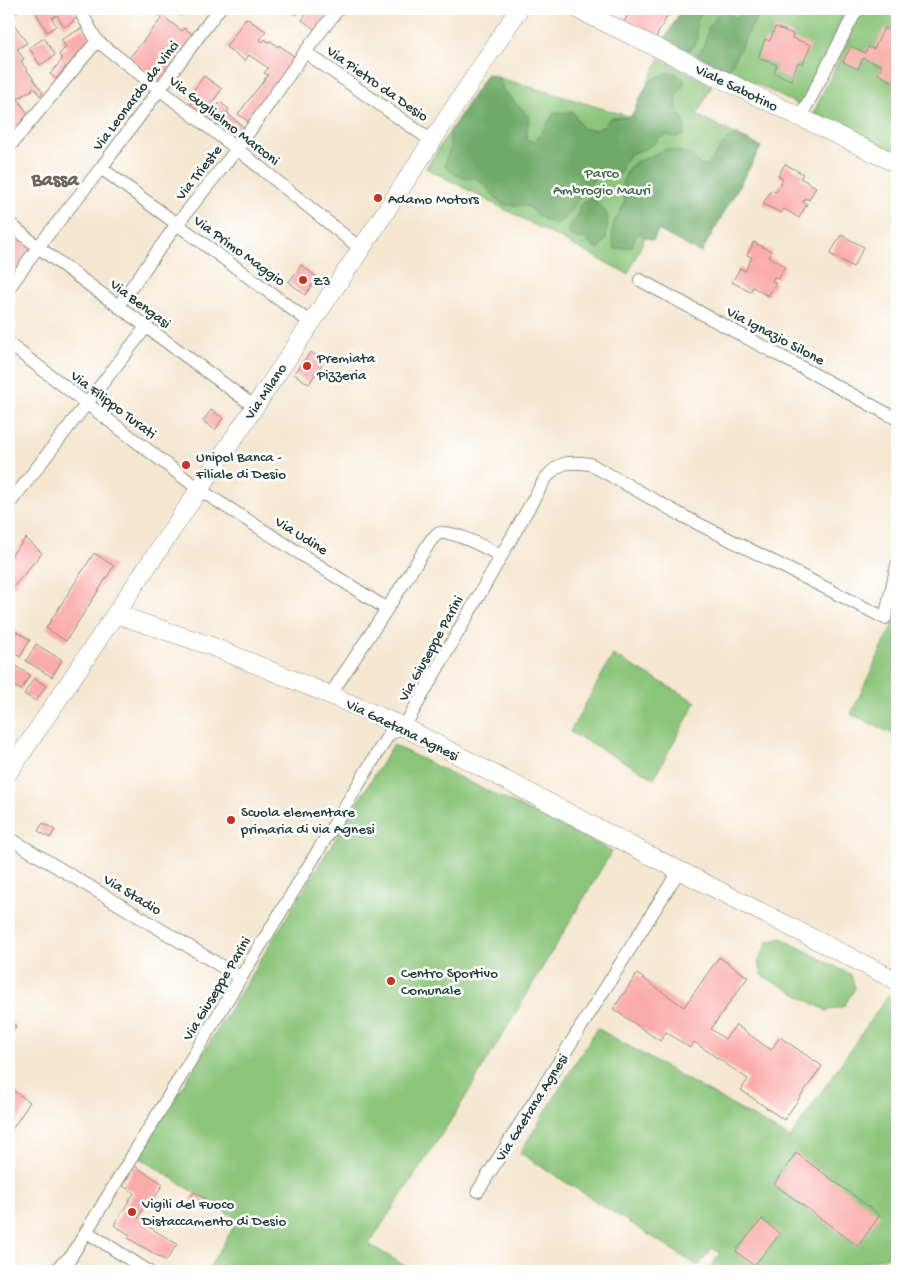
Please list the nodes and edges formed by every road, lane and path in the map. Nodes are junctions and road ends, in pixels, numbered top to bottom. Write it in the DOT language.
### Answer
graph roads {
  1 [pos="12,9"];
  2 [pos="79,9"];
  3 [pos="219,9"];
  4 [pos="338,9"];
  5 [pos="519,9"];
  6 [pos="577,9"];
  7 [pos="857,9"];
  8 [pos="9,11"];
  9 [pos="98,41"];
  10 [pos="306,52"];
  11 [pos="160,89"];
  12 [pos="800,118"];
  13 [pos="432,141"];
  14 [pos="9,147"];
  15 [pos="236,149"];
  16 [pos="897,164"];
  17 [pos="101,168"];
  18 [pos="9,223"];
  19 [pos="177,224"];
  20 [pos="38,247"];
  21 [pos="361,249"];
  22 [pos="640,280"];
  23 [pos="9,288"];
  24 [pos="118,306"];
  25 [pos="311,323"];
  26 [pos="146,327"];
  27 [pos="9,344"];
  28 [pos="86,403"];
  29 [pos="255,407"];
  30 [pos="897,419"];
  31 [pos="200,490"];
  32 [pos="9,504"];
  33 [pos="501,556"];
  34 [pos="897,565"];
  35 [pos="387,609"];
  36 [pos="116,614"];
  37 [pos="330,695"];
  38 [pos="404,727"];
  39 [pos="9,772"];
  40 [pos="9,838"];
  41 [pos="680,869"];
  42 [pos="241,978"];
  43 [pos="897,981"];
  44 [pos="478,1191"];
  45 [pos="87,1232"];
  46 [pos="72,1255"];
  47 [pos="54,1271"];
  48 [pos="66,1271"];
  49 [pos="148,1271"];
  1 -- 8 [label="street"];
  2 -- 9 [label="street, Via Guglielmo Marconi"];
  3 -- 11 [label="street, Via Leonardo da Vinci"];
  4 -- 10 [label="street, Via Trieste"];
  5 -- 13 [label="street, Via Milano"];
  6 -- 12 [label="street, Viale Sabotino"];
  7 -- 12 [label="street"];
  9 -- 11 [label="street, Via Guglielmo Marconi"];
  9 -- 14 [label="street"];
  10 -- 13 [label="street, Via Pietro da Desio"];
  10 -- 15 [label="street, Via Trieste"];
  11 -- 15 [label="street, Via Guglielmo Marconi"];
  11 -- 17 [label="street, Via Leonardo da Vinci"];
  12 -- 16 [label="street, Viale Sabotino"];
  13 -- 21 [label="street, Via Milano"];
  15 -- 19 [label="street, Via Trieste"];
  15 -- 21 [label="street, Via Guglielmo Marconi"];
  17 -- 19 [label="street, Via Primo Maggio"];
  17 -- 20 [label="street, Via Leonardo da Vinci"];
  18 -- 20 [label="street, Via Bengasi"];
  19 -- 24 [label="street, Via Trieste"];
  19 -- 25 [label="street, Via Primo Maggio"];
  20 -- 23 [label="street, Via Leonardo da Vinci"];
  20 -- 24 [label="street, Via Bengasi"];
  21 -- 25 [label="street, Via Milano"];
  22 -- 30 [label="street, Via Ignazio Silone"];
  24 -- 26 [label="street, Via Bengasi"];
  25 -- 29 [label="street, Via Milano"];
  26 -- 28 [label="street"];
  26 -- 29 [label="street, Via Bengasi"];
  27 -- 28 [label="street, Via Filippo Turati"];
  28 -- 31 [label="street, Via Filippo Turati"];
  28 -- 32 [label="street"];
  29 -- 31 [label="street, Via Milano"];
  31 -- 35 [label="street, Via Udine"];
  31 -- 36 [label="street, Via Milano"];
  33 -- 34 [label="street, Via Giuseppe Parini"];
  33 -- 35 [label="street"];
  33 -- 38 [label="street, Via Giuseppe Parini"];
  35 -- 37 [label="street"];
  36 -- 37 [label="street, Via Gaetana Agnesi"];
  36 -- 39 [label="street, Via Milano"];
  37 -- 38 [label="street, Via Gaetana Agnesi"];
  38 -- 41 [label="street, Via Gaetana Agnesi"];
  38 -- 42 [label="street, Via Giuseppe Parini"];
  40 -- 42 [label="street, Via Stadio"];
  41 -- 43 [label="street, Via Gaetana Agnesi"];
  41 -- 44 [label="street, Via Gaetana Agnesi"];
  42 -- 45 [label="street, Via Giuseppe Parini"];
  45 -- 46 [label="street, Via Giuseppe Parini"];
  45 -- 49 [label="street"];
  46 -- 47 [label="street, Via Giuseppe Parini"];
  46 -- 48 [label="street, Via Giuseppe Parini"];
}
